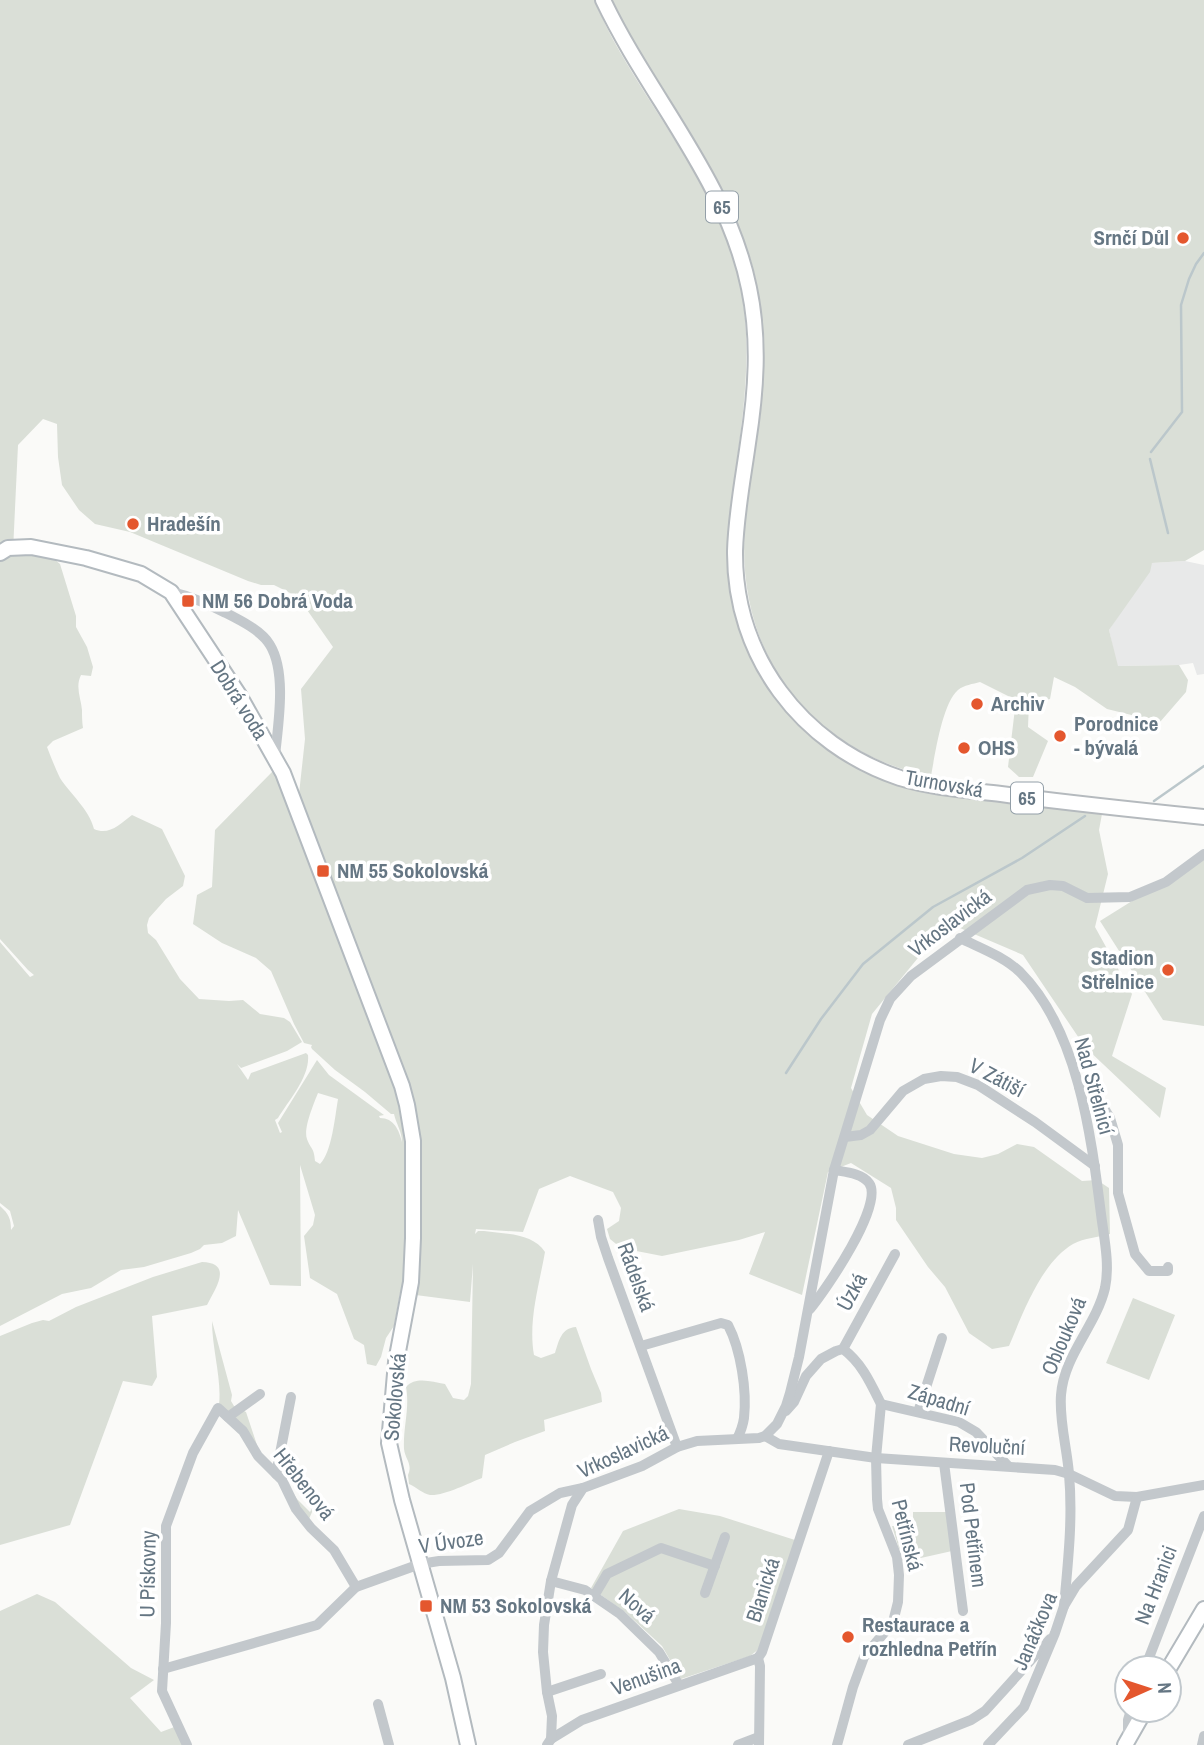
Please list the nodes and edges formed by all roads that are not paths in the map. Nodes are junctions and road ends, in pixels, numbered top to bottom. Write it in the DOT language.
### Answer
graph roads {
  1 [pos="603,0"];
  2 [pos="0,553"];
  3 [pos="171,592"];
  4 [pos="274,757"];
  5 [pos="1204,817"];
  6 [pos="1204,854"];
  7 [pos="960,939"];
  8 [pos="1079,1087"];
  9 [pos="845,1137"];
  10 [pos="1095,1166"];
  11 [pos="834,1170"];
  12 [pos="598,1220"];
  13 [pos="895,1254"];
  14 [pos="1168,1267"];
  15 [pos="807,1312"];
  16 [pos="942,1338"];
  17 [pos="642,1346"];
  18 [pos="843,1349"];
  19 [pos="260,1394"];
  20 [pos="292,1397"];
  21 [pos="881,1404"];
  22 [pos="218,1408"];
  23 [pos="918,1412"];
  24 [pos="781,1416"];
  25 [pos="228,1417"];
  26 [pos="765,1436"];
  27 [pos="737,1440"];
  28 [pos="677,1447"];
  29 [pos="829,1451"];
  30 [pos="876,1458"];
  31 [pos="944,1463"];
  32 [pos="1008,1466"];
  33 [pos="276,1474"];
  34 [pos="1069,1474"];
  35 [pos="1204,1485"];
  36 [pos="583,1489"];
  37 [pos="1137,1497"];
  38 [pos="1204,1516"];
  39 [pos="725,1537"];
  40 [pos="420,1564"];
  41 [pos="715,1566"];
  42 [pos="551,1581"];
  43 [pos="356,1587"];
  44 [pos="705,1592"];
  45 [pos="594,1596"];
  46 [pos="1064,1606"];
  47 [pos="1204,1609"];
  48 [pos="963,1611"];
  49 [pos="1055,1633"];
  50 [pos="1150,1654"];
  51 [pos="1177,1654"];
  52 [pos="758,1658"];
  53 [pos="163,1668"];
  54 [pos="601,1674"];
  55 [pos="679,1685"];
  56 [pos="547,1692"];
  57 [pos="378,1704"];
  58 [pos="1128,1724"];
  59 [pos="1137,1724"];
  60 [pos="1204,1736"];
  61 [pos="759,1741"];
  62 [pos="549,1742"];
  63 [pos="1127,1742"];
  64 [pos="187,1745"];
  65 [pos="389,1745"];
  66 [pos="468,1745"];
  67 [pos="738,1745"];
  68 [pos="837,1745"];
  69 [pos="908,1745"];
  70 [pos="988,1745"];
  71 [pos="1202,1745"];
  1 -- 5 [label="street, Turnovská / 65"];
  2 -- 3 [label="street, Dobrá voda"];
  3 -- 4 [label="street, Dobrá voda"];
  3 -- 4 [label="street, Dobrá voda"];
  4 -- 40 [label="street, Sokolovská"];
  6 -- 7 [label="street, Vrkoslavická"];
  7 -- 8 [label="street, Nad Střelnicí"];
  7 -- 9 [label="street, Vrkoslavická"];
  8 -- 10 [label="street, Nad Střelnicí"];
  8 -- 14 [label="street"];
  9 -- 10 [label="street, V Zátiší"];
  9 -- 11 [label="street, Vrkoslavická"];
  10 -- 34 [label="street, Oblouková"];
  11 -- 15 [label="street, Vrkoslavická"];
  11 -- 15 [label="street, Vrkoslavická"];
  12 -- 17 [label="street, Rádelská"];
  13 -- 18 [label="street, Úzká"];
  15 -- 24 [label="street, Vrkoslavická"];
  16 -- 23 [label="street"];
  17 -- 27 [label="street"];
  17 -- 28 [label="street, Rádelská"];
  18 -- 21 [label="street, Západní"];
  18 -- 24 [label="street"];
  19 -- 25 [label="street"];
  20 -- 33 [label="street"];
  21 -- 23 [label="street, Západní"];
  21 -- 30 [label="street, Petřínská"];
  22 -- 25 [label="street, Hřebenová"];
  22 -- 53 [label="street, U Pískovny"];
  23 -- 32 [label="street, Západní"];
  24 -- 26 [label="street, Vrkoslavická"];
  25 -- 33 [label="street, Hřebenová"];
  26 -- 27 [label="street, Vrkoslavická"];
  26 -- 29 [label="street, Revoluční"];
  27 -- 28 [label="street, Vrkoslavická"];
  28 -- 36 [label="street, Vrkoslavická"];
  29 -- 30 [label="street, Revoluční"];
  29 -- 52 [label="street, Blanická"];
  30 -- 31 [label="street, Revoluční"];
  30 -- 68 [label="street, Petřínská"];
  31 -- 32 [label="street, Revoluční"];
  31 -- 48 [label="street, Pod Petřínem"];
  32 -- 34 [label="street, Revoluční"];
  33 -- 43 [label="street, Hřebenová"];
  34 -- 37 [label="street, Revoluční"];
  34 -- 46 [label="street, Oblouková"];
  35 -- 37 [label="street, Revoluční"];
  36 -- 40 [label="street, V Úvoze"];
  36 -- 42 [label="street, Vrkoslavická"];
  37 -- 46 [label="street, Janáčkova"];
  38 -- 50 [label="street, Na Hranici"];
  39 -- 41 [label="street"];
  40 -- 43 [label="street, V Úvoze"];
  40 -- 66 [label="street, Sokolovská"];
  41 -- 44 [label="street"];
  41 -- 45 [label="street"];
  42 -- 45 [label="street, Nová"];
  42 -- 56 [label="street, Vrkoslavická"];
  43 -- 53 [label="street, V Úvoze"];
  45 -- 55 [label="street, Nová"];
  46 -- 49 [label="street, Janáčkova"];
  47 -- 51 [label="street"];
  49 -- 69 [label="street"];
  49 -- 70 [label="street, Janáčkova"];
  52 -- 55 [label="street, Venušina"];
  52 -- 61 [label="street, Blanická"];
  53 -- 64 [label="street, U Pískovny"];
  54 -- 56 [label="street"];
  55 -- 62 [label="street, Venušina"];
  56 -- 62 [label="street, Vrkoslavická"];
  57 -- 65 [label="street"];
  58 -- 63 [label="street"];
  59 -- 63 [label="street"];
  60 -- 71 [label="street"];
  61 -- 67 [label="street"];
}
